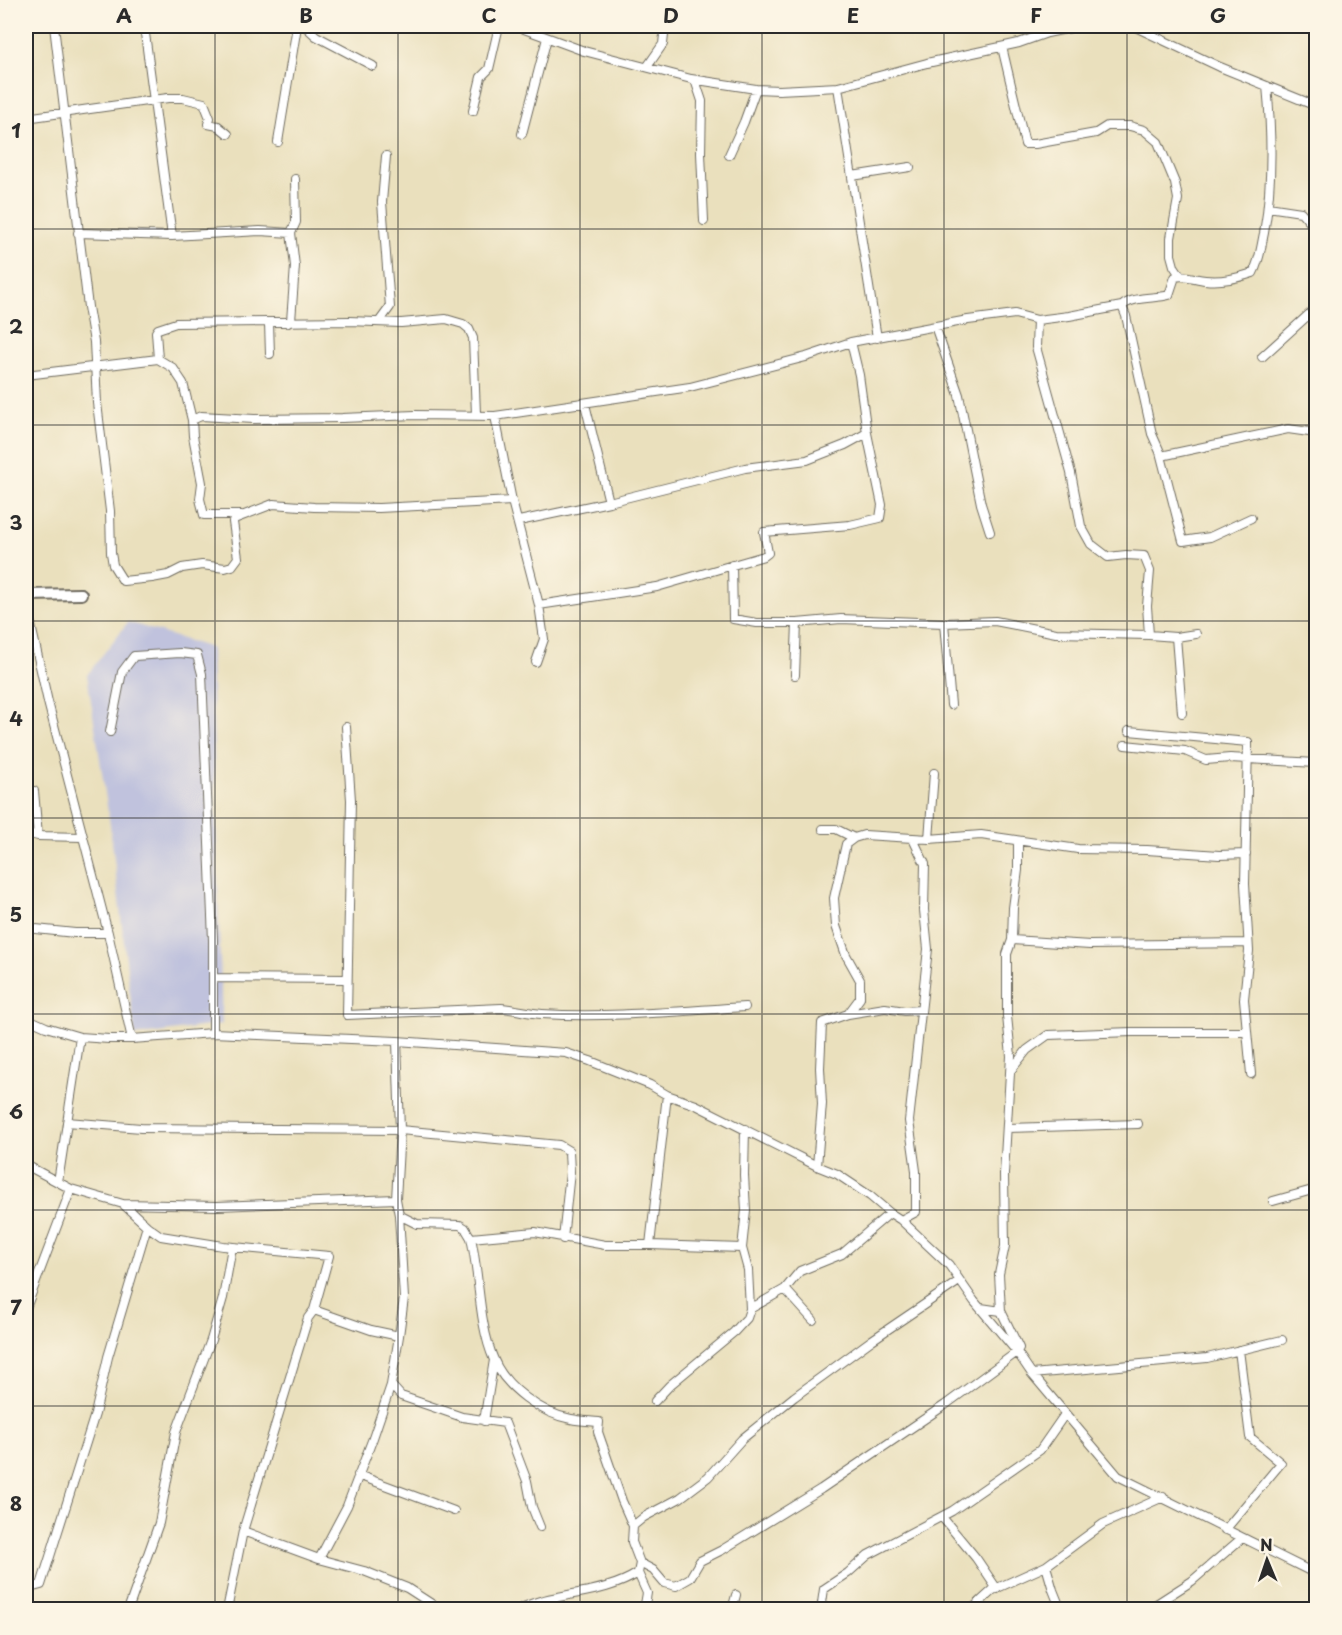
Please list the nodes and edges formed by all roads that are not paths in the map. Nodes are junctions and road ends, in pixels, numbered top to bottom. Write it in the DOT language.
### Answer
graph roads {
  1 [pos="54,26"];
  2 [pos="144,26"];
  3 [pos="297,26"];
  4 [pos="306,26"];
  5 [pos="499,26"];
  6 [pos="516,26"];
  7 [pos="665,26"];
  8 [pos="1104,26"];
  9 [pos="1133,26"];
  10 [pos="546,38"];
  11 [pos="1002,47"];
  12 [pos="373,66"];
  13 [pos="647,67"];
  14 [pos="695,80"];
  15 [pos="1267,86"];
  16 [pos="837,87"];
  17 [pos="756,89"];
  18 [pos="154,100"];
  19 [pos="1317,106"];
  20 [pos="473,111"];
  21 [pos="63,113"];
  22 [pos="26,118"];
  23 [pos="228,134"];
  24 [pos="522,134"];
  25 [pos="278,142"];
  26 [pos="386,156"];
  27 [pos="729,156"];
  28 [pos="910,167"];
  29 [pos="852,176"];
  30 [pos="295,179"];
  31 [pos="1268,207"];
  32 [pos="705,221"];
  33 [pos="1314,227"];
  34 [pos="78,233"];
  35 [pos="291,233"];
  36 [pos="172,236"];
  37 [pos="1180,276"];
  38 [pos="1122,306"];
  39 [pos="1317,308"];
  40 [pos="1037,321"];
  41 [pos="379,322"];
  42 [pos="268,323"];
  43 [pos="288,323"];
  44 [pos="935,326"];
  45 [pos="877,338"];
  46 [pos="851,342"];
  47 [pos="270,354"];
  48 [pos="1262,357"];
  49 [pos="158,359"];
  50 [pos="95,367"];
  51 [pos="26,375"];
  52 [pos="585,404"];
  53 [pos="476,414"];
  54 [pos="495,416"];
  55 [pos="192,420"];
  56 [pos="867,433"];
  57 [pos="1317,433"];
  58 [pos="1161,456"];
  59 [pos="512,501"];
  60 [pos="609,502"];
  61 [pos="241,515"];
  62 [pos="1251,518"];
  63 [pos="519,521"];
  64 [pos="990,532"];
  65 [pos="732,565"];
  66 [pos="81,594"];
  67 [pos="26,595"];
  68 [pos="26,603"];
  69 [pos="539,605"];
  70 [pos="797,623"];
  71 [pos="944,623"];
  72 [pos="1196,634"];
  73 [pos="1149,635"];
  74 [pos="1176,637"];
  75 [pos="536,662"];
  76 [pos="795,675"];
  77 [pos="951,705"];
  78 [pos="1182,713"];
  79 [pos="346,727"];
  80 [pos="1129,731"];
  81 [pos="110,732"];
  82 [pos="1125,745"];
  83 [pos="1248,759"];
  84 [pos="1317,763"];
  85 [pos="934,773"];
  86 [pos="34,791"];
  87 [pos="823,829"];
  88 [pos="26,832"];
  89 [pos="38,836"];
  90 [pos="83,837"];
  91 [pos="854,838"];
  92 [pos="913,839"];
  93 [pos="929,839"];
  94 [pos="1018,842"];
  95 [pos="1246,854"];
  96 [pos="26,928"];
  97 [pos="108,933"];
  98 [pos="1012,940"];
  99 [pos="1248,943"];
  100 [pos="213,978"];
  101 [pos="346,979"];
  102 [pos="745,1007"];
  103 [pos="920,1010"];
  104 [pos="848,1014"];
  105 [pos="26,1018"];
  106 [pos="1246,1032"];
  107 [pos="213,1033"];
  108 [pos="80,1037"];
  109 [pos="132,1039"];
  110 [pos="397,1041"];
  111 [pos="1010,1071"];
  112 [pos="1251,1074"];
  113 [pos="667,1095"];
  114 [pos="67,1122"];
  115 [pos="1138,1124"];
  116 [pos="1006,1128"];
  117 [pos="745,1129"];
  118 [pos="400,1130"];
  119 [pos="26,1166"];
  120 [pos="817,1166"];
  121 [pos="58,1182"];
  122 [pos="71,1189"];
  123 [pos="1317,1189"];
  124 [pos="396,1199"];
  125 [pos="1273,1201"];
  126 [pos="123,1204"];
  127 [pos="890,1213"];
  128 [pos="399,1215"];
  129 [pos="901,1220"];
  130 [pos="147,1226"];
  131 [pos="471,1238"];
  132 [pos="563,1239"];
  133 [pos="650,1245"];
  134 [pos="232,1247"];
  135 [pos="742,1248"];
  136 [pos="959,1281"];
  137 [pos="785,1289"];
  138 [pos="26,1308"];
  139 [pos="981,1308"];
  140 [pos="750,1309"];
  141 [pos="314,1310"];
  142 [pos="1001,1311"];
  143 [pos="813,1320"];
  144 [pos="399,1336"];
  145 [pos="1282,1340"];
  146 [pos="1239,1350"];
  147 [pos="1017,1352"];
  148 [pos="494,1360"];
  149 [pos="1032,1374"];
  150 [pos="391,1385"];
  151 [pos="387,1396"];
  152 [pos="401,1396"];
  153 [pos="655,1401"];
  154 [pos="1065,1414"];
  155 [pos="484,1421"];
  156 [pos="358,1475"];
  157 [pos="1163,1497"];
  158 [pos="454,1511"];
  159 [pos="942,1517"];
  160 [pos="633,1526"];
  161 [pos="540,1527"];
  162 [pos="1225,1530"];
  163 [pos="243,1532"];
  164 [pos="1242,1538"];
  165 [pos="319,1559"];
  166 [pos="639,1563"];
  167 [pos="1046,1566"];
  168 [pos="638,1573"];
  169 [pos="1317,1574"];
  170 [pos="997,1588"];
  171 [pos="26,1589"];
  172 [pos="736,1595"];
  173 [pos="128,1610"];
  174 [pos="227,1610"];
  175 [pos="441,1610"];
  176 [pos="517,1610"];
  177 [pos="644,1610"];
  178 [pos="732,1610"];
  179 [pos="821,1610"];
  180 [pos="971,1610"];
  181 [pos="1061,1610"];
  182 [pos="1147,1610"];
  1 -- 21 [label="street"];
  2 -- 18 [label="street"];
  3 -- 25 [label="street"];
  4 -- 12 [label="street"];
  5 -- 20 [label="street"];
  6 -- 10 [label="street"];
  7 -- 13 [label="street"];
  8 -- 11 [label="street"];
  9 -- 15 [label="street"];
  10 -- 13 [label="street"];
  10 -- 24 [label="street"];
  11 -- 16 [label="street"];
  11 -- 37 [label="street"];
  13 -- 14 [label="street"];
  14 -- 17 [label="street"];
  14 -- 32 [label="street"];
  15 -- 19 [label="street"];
  15 -- 31 [label="street"];
  16 -- 17 [label="street"];
  16 -- 29 [label="street"];
  17 -- 27 [label="street"];
  18 -- 21 [label="street"];
  18 -- 23 [label="street"];
  18 -- 36 [label="street"];
  21 -- 22 [label="street"];
  21 -- 34 [label="street"];
  26 -- 41 [label="street"];
  28 -- 29 [label="street"];
  29 -- 45 [label="street"];
  30 -- 35 [label="street"];
  31 -- 33 [label="street"];
  31 -- 37 [label="street"];
  34 -- 36 [label="street"];
  34 -- 50 [label="street"];
  35 -- 36 [label="street"];
  35 -- 43 [label="street"];
  37 -- 38 [label="street"];
  38 -- 40 [label="street"];
  38 -- 58 [label="street"];
  39 -- 48 [label="street"];
  40 -- 44 [label="street"];
  40 -- 73 [label="street"];
  41 -- 43 [label="street"];
  41 -- 53 [label="street"];
  42 -- 43 [label="street"];
  42 -- 47 [label="street"];
  42 -- 49 [label="street"];
  44 -- 45 [label="street"];
  44 -- 64 [label="street"];
  45 -- 46 [label="street"];
  46 -- 52 [label="street"];
  46 -- 56 [label="street"];
  49 -- 50 [label="street"];
  49 -- 55 [label="street"];
  50 -- 51 [label="street"];
  50 -- 61 [label="street"];
  52 -- 54 [label="street"];
  52 -- 60 [label="street"];
  53 -- 54 [label="street"];
  53 -- 55 [label="street"];
  54 -- 59 [label="street"];
  55 -- 61 [label="street"];
  56 -- 60 [label="street"];
  56 -- 65 [label="street"];
  57 -- 58 [label="street"];
  58 -- 62 [label="street"];
  59 -- 61 [label="street"];
  59 -- 63 [label="street"];
  60 -- 63 [label="street"];
  63 -- 69 [label="street"];
  65 -- 69 [label="street"];
  65 -- 70 [label="street"];
  66 -- 67 [label="street"];
  68 -- 90 [label="street"];
  69 -- 75 [label="street"];
  70 -- 71 [label="street"];
  70 -- 76 [label="street"];
  71 -- 73 [label="street"];
  71 -- 77 [label="street"];
  72 -- 74 [label="street"];
  73 -- 74 [label="street"];
  74 -- 78 [label="street"];
  79 -- 101 [label="street"];
  80 -- 83 [label="street"];
  81 -- 100 [label="street"];
  82 -- 83 [label="street"];
  83 -- 84 [label="street"];
  83 -- 95 [label="street"];
  85 -- 93 [label="street"];
  86 -- 89 [label="street"];
  87 -- 91 [label="street"];
  88 -- 89 [label="street"];
  89 -- 90 [label="street"];
  90 -- 97 [label="street"];
  91 -- 92 [label="street"];
  91 -- 104 [label="street"];
  92 -- 93 [label="street"];
  92 -- 103 [label="street"];
  93 -- 94 [label="street"];
  94 -- 95 [label="street"];
  94 -- 98 [label="street"];
  95 -- 99 [label="street"];
  96 -- 97 [label="street"];
  97 -- 109 [label="street"];
  98 -- 99 [label="street"];
  98 -- 111 [label="street"];
  99 -- 106 [label="street"];
  100 -- 101 [label="street"];
  100 -- 107 [label="street"];
  101 -- 102 [label="street"];
  103 -- 104 [label="street"];
  103 -- 129 [label="street"];
  104 -- 120 [label="street"];
  105 -- 108 [label="street"];
  106 -- 111 [label="street"];
  106 -- 112 [label="street"];
  107 -- 109 [label="street"];
  107 -- 110 [label="street"];
  108 -- 109 [label="street"];
  108 -- 114 [label="street"];
  110 -- 113 [label="street"];
  110 -- 118 [label="street"];
  111 -- 116 [label="street"];
  113 -- 117 [label="street"];
  113 -- 133 [label="street"];
  114 -- 118 [label="street"];
  114 -- 121 [label="street"];
  115 -- 116 [label="street"];
  116 -- 142 [label="street"];
  117 -- 120 [label="street"];
  117 -- 135 [label="street"];
  118 -- 124 [label="street"];
  118 -- 132 [label="street"];
  119 -- 121 [label="street"];
  120 -- 127 [label="street"];
  121 -- 122 [label="street"];
  122 -- 126 [label="street"];
  122 -- 138 [label="street"];
  123 -- 125 [label="street"];
  124 -- 126 [label="street"];
  124 -- 128 [label="street"];
  126 -- 130 [label="street"];
  127 -- 129 [label="street"];
  127 -- 137 [label="street"];
  128 -- 131 [label="street"];
  128 -- 144 [label="street"];
  129 -- 136 [label="street"];
  130 -- 134 [label="street"];
  130 -- 171 [label="street"];
  131 -- 132 [label="street"];
  131 -- 148 [label="street"];
  132 -- 133 [label="street"];
  133 -- 135 [label="street"];
  134 -- 141 [label="street"];
  134 -- 173 [label="street"];
  135 -- 140 [label="street"];
  136 -- 139 [label="street"];
  136 -- 160 [label="street"];
  137 -- 140 [label="street"];
  137 -- 143 [label="street"];
  139 -- 142 [label="street"];
  139 -- 147 [label="street"];
  140 -- 153 [label="street"];
  141 -- 144 [label="street"];
  141 -- 163 [label="street"];
  142 -- 147 [label="street"];
  144 -- 150 [label="street"];
  145 -- 146 [label="street"];
  146 -- 149 [label="street"];
  146 -- 162 [label="street"];
  147 -- 149 [label="street"];
  147 -- 166 [label="street"];
  148 -- 155 [label="street"];
  148 -- 160 [label="street"];
  149 -- 154 [label="street"];
  150 -- 151 [label="street"];
  150 -- 152 [label="street"];
  151 -- 152 [label="street"];
  151 -- 156 [label="street"];
  152 -- 155 [label="street"];
  154 -- 157 [label="street"];
  154 -- 159 [label="street"];
  155 -- 161 [label="street"];
  156 -- 158 [label="street"];
  156 -- 165 [label="street"];
  157 -- 162 [label="street"];
  157 -- 167 [label="street"];
  159 -- 170 [label="street"];
  159 -- 179 [label="street"];
  160 -- 166 [label="street"];
  162 -- 164 [label="street"];
  163 -- 165 [label="street"];
  163 -- 174 [label="street"];
  164 -- 169 [label="street"];
  164 -- 182 [label="street"];
  165 -- 175 [label="street"];
  166 -- 168 [label="street"];
  167 -- 170 [label="street"];
  167 -- 181 [label="street"];
  168 -- 176 [label="street"];
  168 -- 177 [label="street"];
  170 -- 180 [label="street"];
  172 -- 178 [label="street"];
}
